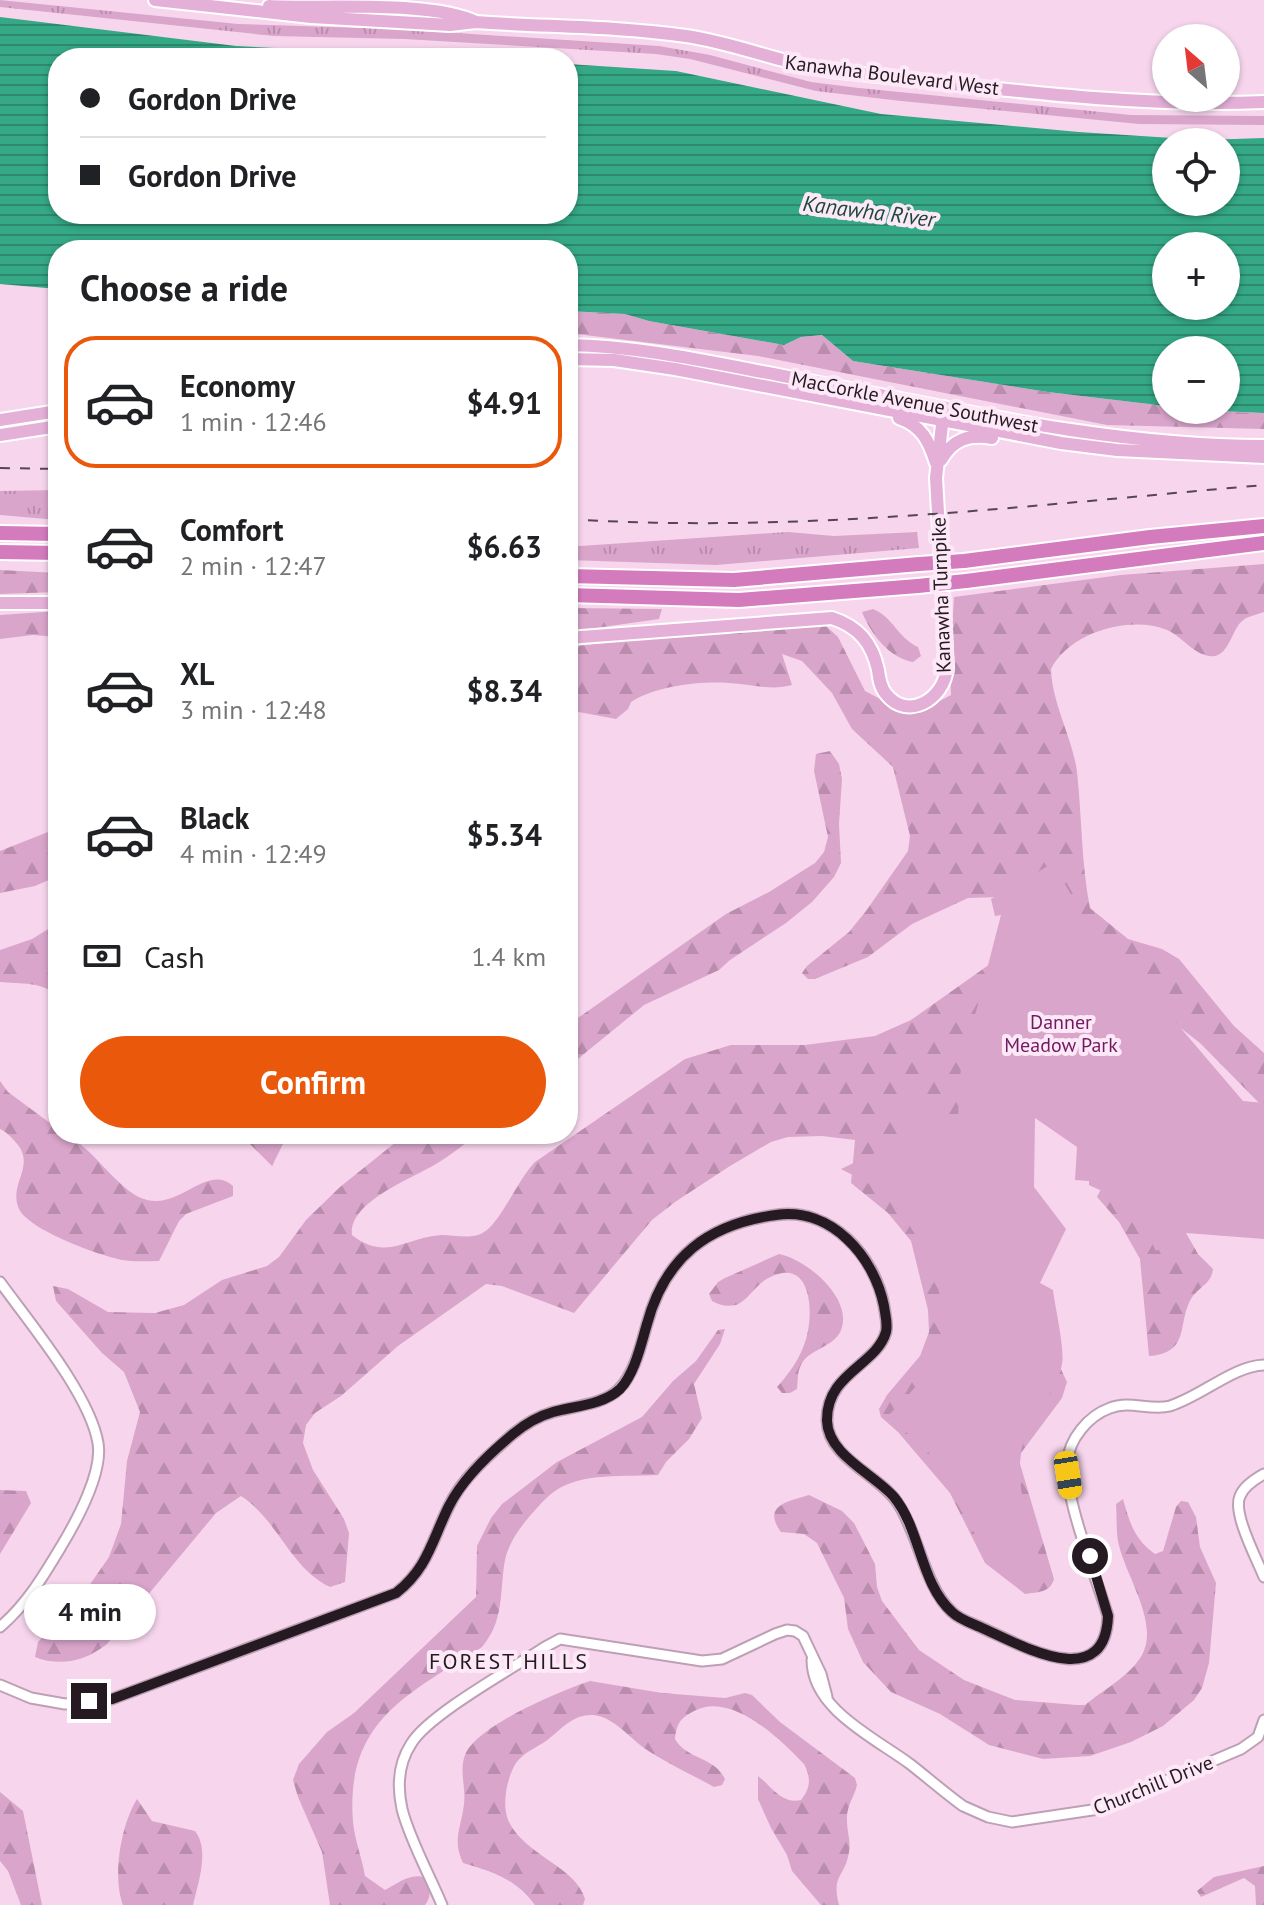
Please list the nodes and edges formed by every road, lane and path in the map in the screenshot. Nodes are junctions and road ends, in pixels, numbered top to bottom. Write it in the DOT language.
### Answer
graph roads {
  1 [pos="155,0"];
  2 [pos="254,4"];
  3 [pos="1264,102"];
  4 [pos="578,346"];
  5 [pos="578,359"];
  6 [pos="822,398"];
  7 [pos="944,407"];
  8 [pos="48,413"];
  9 [pos="0,420"];
  10 [pos="943,421"];
  11 [pos="48,428"];
  12 [pos="0,435"];
  13 [pos="1061,443"];
  14 [pos="1264,446"];
  15 [pos="1264,457"];
  16 [pos="937,466"];
  17 [pos="1264,526"];
  18 [pos="0,533"];
  19 [pos="48,534"];
  20 [pos="1264,543"];
  21 [pos="0,552"];
  22 [pos="48,553"];
  23 [pos="578,576"];
  24 [pos="578,595"];
  25 [pos="0,603"];
  26 [pos="48,603"];
  27 [pos="578,637"];
  28 [pos="0,1282"];
  29 [pos="1264,1365"];
  30 [pos="1264,1474"];
  31 [pos="1264,1577"];
  32 [pos="0,1627"];
  33 [pos="0,1685"];
  34 [pos="1264,1720"];
  35 [pos="442,1905"];
  1 -- 2 [label="main road, Kanawha Boulevard West"];
  2 -- 3 [label="main road, Kanawha Boulevard West"];
  4 -- 7 [label="main road, MacCorkle Avenue Southwest"];
  5 -- 6 [label="main road, MacCorkle Avenue Southwest"];
  6 -- 10 [label="main road, MacCorkle Avenue Southwest"];
  6 -- 16 [label="main road"];
  7 -- 10 [label="main road, Kanawha Turnpike"];
  7 -- 14 [label="main road, MacCorkle Avenue Southwest"];
  8 -- 9 [label="main road"];
  10 -- 13 [label="main road, MacCorkle Avenue Southwest"];
  10 -- 16 [label="main road, Kanawha Turnpike"];
  11 -- 12 [label="main road"];
  13 -- 15 [label="main road, MacCorkle Avenue Southwest"];
  13 -- 16 [label="main road"];
  16 -- 27 [label="main road, Kanawha Turnpike"];
  17 -- 23 [label="highway, bridge"];
  18 -- 19 [label="highway"];
  20 -- 24 [label="highway, bridge"];
  21 -- 22 [label="highway"];
  25 -- 26 [label="main road"];
  28 -- 32 [label="street"];
  29 -- 33 [label="street"];
  30 -- 31 [label="street"];
  34 -- 35 [label="street, Churchill Drive"];
}
